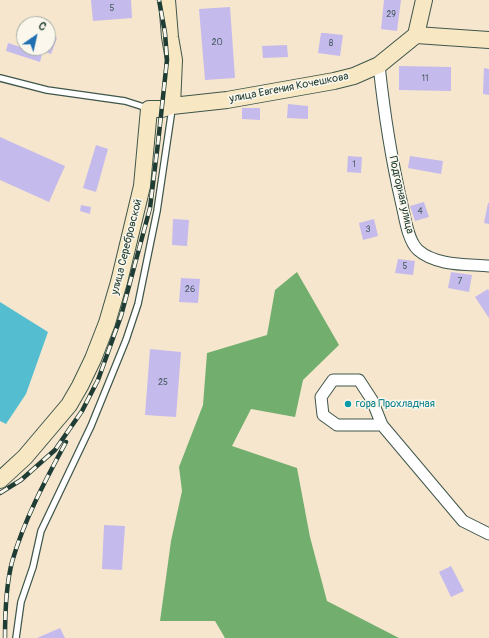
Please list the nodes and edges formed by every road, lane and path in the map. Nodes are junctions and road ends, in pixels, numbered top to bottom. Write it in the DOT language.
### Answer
graph roads {
  1 [pos="167,0"];
  2 [pos="424,0"];
  3 [pos="416,35"];
  4 [pos="489,40"];
  5 [pos="379,65"];
  6 [pos="0,78"];
  7 [pos="172,106"];
  8 [pos="149,109"];
  9 [pos="489,266"];
  10 [pos="382,425"];
  11 [pos="0,480"];
  12 [pos="489,534"];
  13 [pos="16,638"];
  1 -- 7 [label="street"];
  2 -- 3 [label="street"];
  3 -- 4 [label="street"];
  3 -- 5 [label="street, улица Евгения Кочешкова"];
  5 -- 7 [label="street, улица Евгения Кочешкова"];
  5 -- 9 [label="street, Подгорная улица"];
  6 -- 8 [label="lane"];
  7 -- 8 [label="street"];
  7 -- 13 [label="lane"];
  8 -- 11 [label="street, улица Серебровской"];
  10 -- 10 [label="street"];
  10 -- 12 [label="street"];
}
